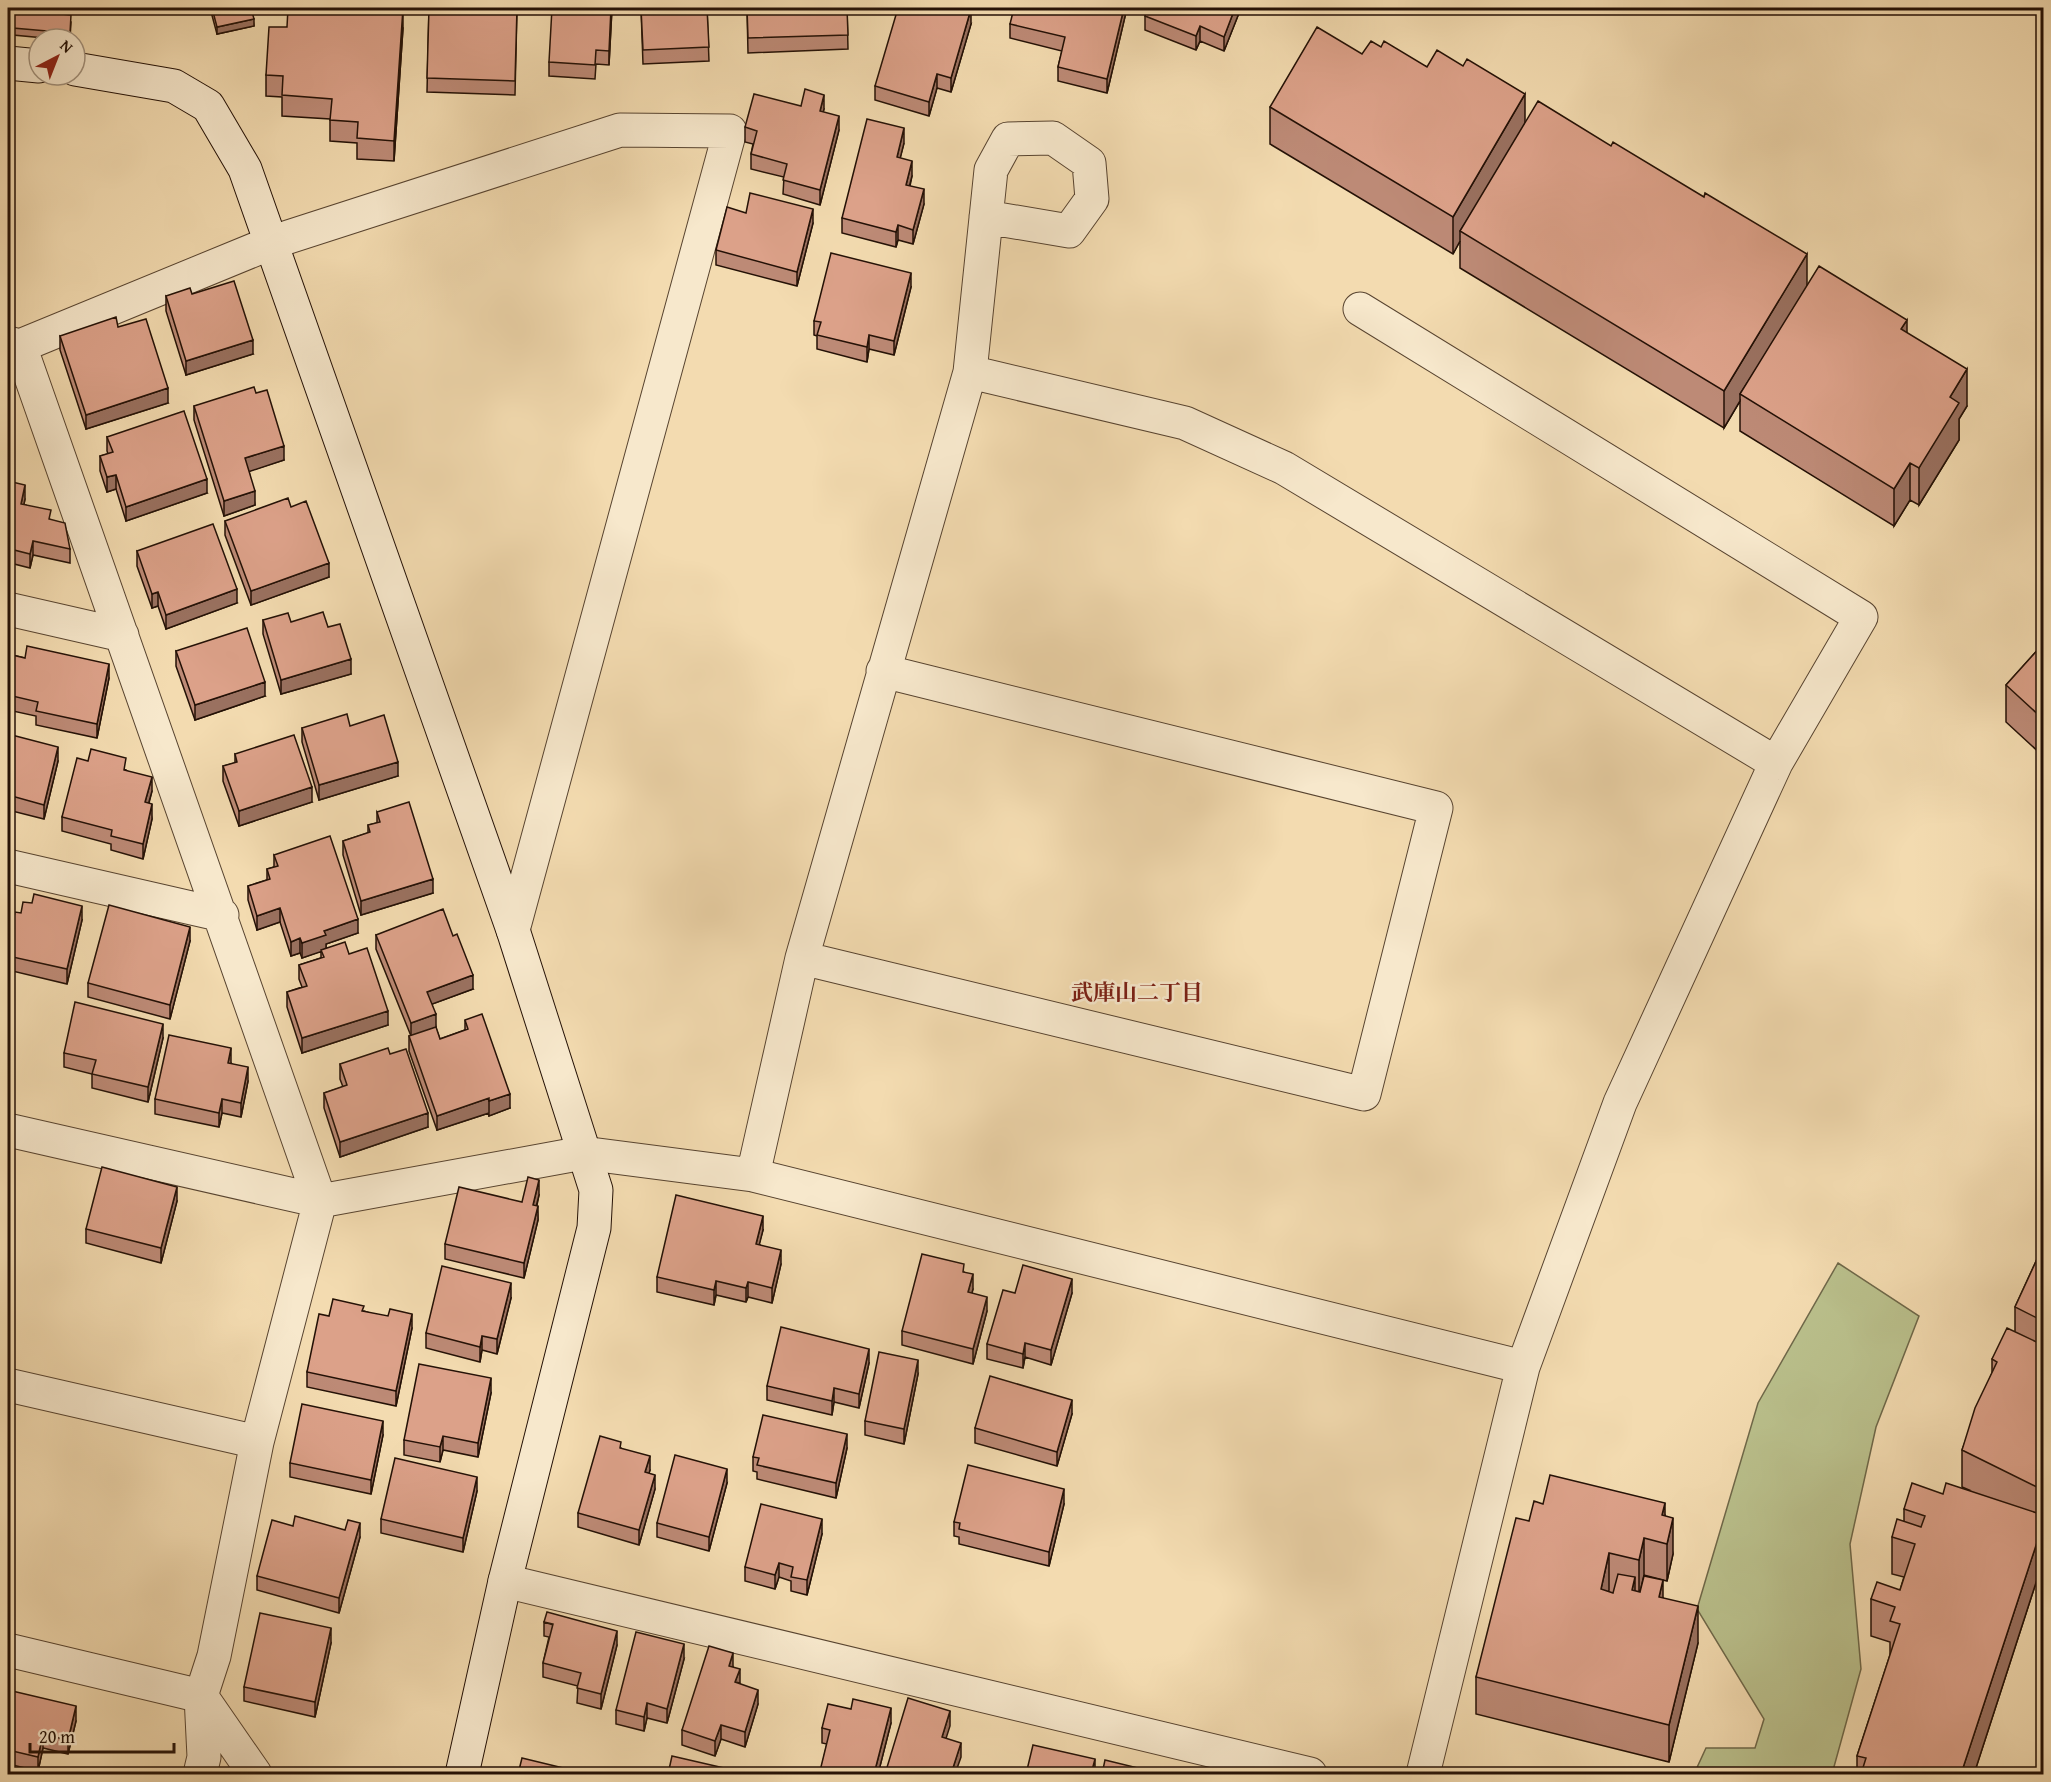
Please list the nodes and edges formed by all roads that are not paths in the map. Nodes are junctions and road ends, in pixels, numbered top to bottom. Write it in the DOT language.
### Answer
graph roads {
  1 [pos="8,63"];
  2 [pos="27,65"];
  3 [pos="87,71"];
  4 [pos="986,218"];
  5 [pos="273,242"];
  6 [pos="1360,309"];
  7 [pos="14,344"];
  8 [pos="970,372"];
  9 [pos="8,609"];
  10 [pos="122,635"];
  11 [pos="883,671"];
  12 [pos="1776,763"];
  13 [pos="8,866"];
  14 [pos="222,915"];
  15 [pos="513,930"];
  16 [pos="802,958"];
  17 [pos="8,1130"];
  18 [pos="583,1153"];
  19 [pos="753,1175"];
  20 [pos="320,1201"];
  21 [pos="1523,1367"];
  22 [pos="8,1385"];
  23 [pos="256,1442"];
  24 [pos="505,1581"];
  25 [pos="8,1650"];
  26 [pos="201,1696"];
  27 [pos="200,1774"];
  28 [pos="255,1774"];
  29 [pos="462,1774"];
  30 [pos="1310,1774"];
  31 [pos="1423,1774"];
  1 -- 2 [label="street"];
  3 -- 5 [label="street"];
  4 -- 8 [label="street"];
  5 -- 7 [label="street"];
  5 -- 15 [label="street"];
  5 -- 15 [label="street"];
  6 -- 12 [label="street"];
  7 -- 10 [label="street"];
  8 -- 11 [label="street"];
  8 -- 12 [label="street"];
  9 -- 10 [label="street"];
  10 -- 14 [label="street"];
  11 -- 16 [label="street"];
  11 -- 16 [label="street"];
  12 -- 21 [label="street"];
  13 -- 14 [label="street"];
  14 -- 20 [label="street"];
  15 -- 18 [label="street"];
  16 -- 19 [label="street"];
  17 -- 20 [label="street"];
  18 -- 19 [label="street"];
  18 -- 20 [label="street"];
  18 -- 24 [label="street"];
  19 -- 21 [label="street"];
  20 -- 23 [label="street"];
  21 -- 31 [label="street"];
  22 -- 23 [label="street"];
  23 -- 26 [label="street"];
  24 -- 29 [label="street"];
  24 -- 30 [label="street"];
  25 -- 26 [label="street"];
  26 -- 27 [label="street"];
  26 -- 28 [label="street"];
}
